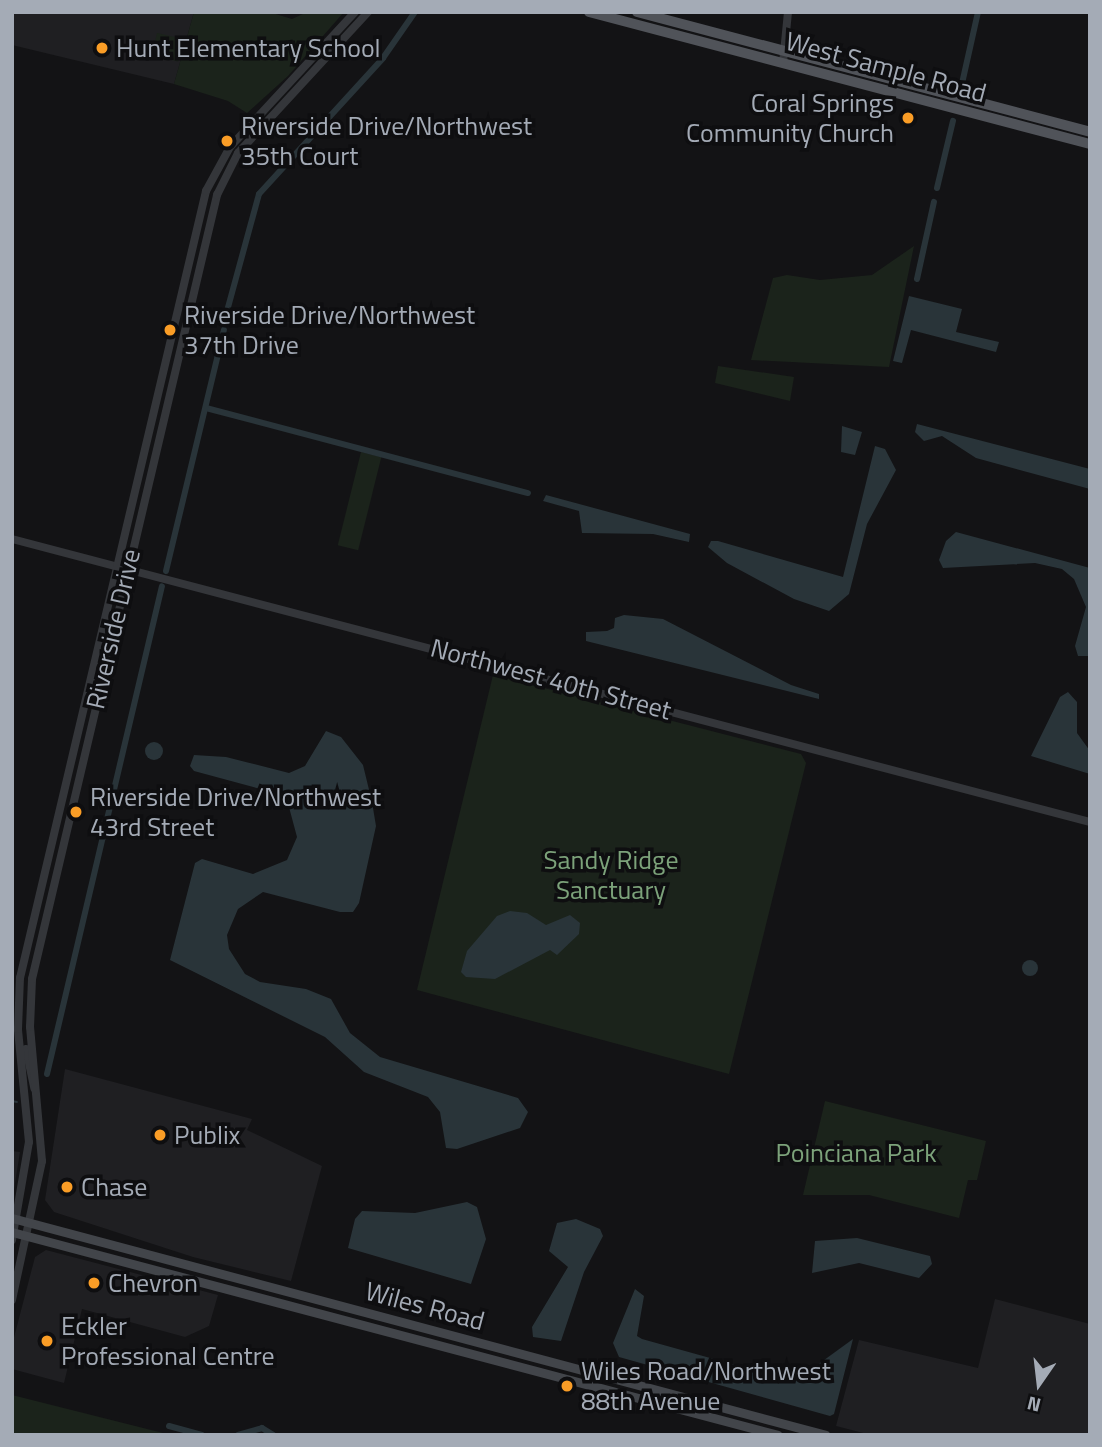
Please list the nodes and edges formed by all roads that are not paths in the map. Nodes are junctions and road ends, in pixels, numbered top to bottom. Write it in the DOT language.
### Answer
graph roads {
  1 [pos="355,12"];
  2 [pos="368,12"];
  3 [pos="589,12"];
  4 [pos="637,12"];
  5 [pos="788,12"];
  6 [pos="784,58"];
  7 [pos="1090,132"];
  8 [pos="1090,144"];
  9 [pos="12,539"];
  10 [pos="122,567"];
  11 [pos="1090,822"];
  12 [pos="20,1041"];
  13 [pos="38,1093"];
  14 [pos="15,1219"];
  15 [pos="30,1223"];
  16 [pos="13,1235"];
  17 [pos="28,1235"];
  18 [pos="12,1300"];
  19 [pos="778,1435"];
  20 [pos="826,1435"];
  1 -- 10 [label="street, Riverside Drive"];
  2 -- 10 [label="street, Riverside Drive"];
  3 -- 6 [label="main road, West Sample Road"];
  4 -- 6 [label="main road, West Sample Road"];
  5 -- 6 [label="street"];
  6 -- 7 [label="main road, West Sample Road"];
  6 -- 8 [label="main road, West Sample Road"];
  9 -- 10 [label="street, Northwest 40th Street"];
  10 -- 11 [label="street, Northwest 40th Street"];
  10 -- 12 [label="street, Riverside Drive"];
  10 -- 13 [label="street, Riverside Drive"];
  12 -- 13 [label="street"];
  12 -- 14 [label="street, Riverside Drive"];
  13 -- 15 [label="street, Riverside Drive"];
  14 -- 15 [label="main road, Wiles Road"];
  14 -- 16 [label="street, Riverside Drive"];
  15 -- 17 [label="street, Riverside Drive"];
  15 -- 20 [label="main road, Wiles Road"];
  16 -- 17 [label="main road, Wiles Road"];
  17 -- 18 [label="street, Riverside Drive"];
  17 -- 19 [label="main road, Wiles Road"];
}
